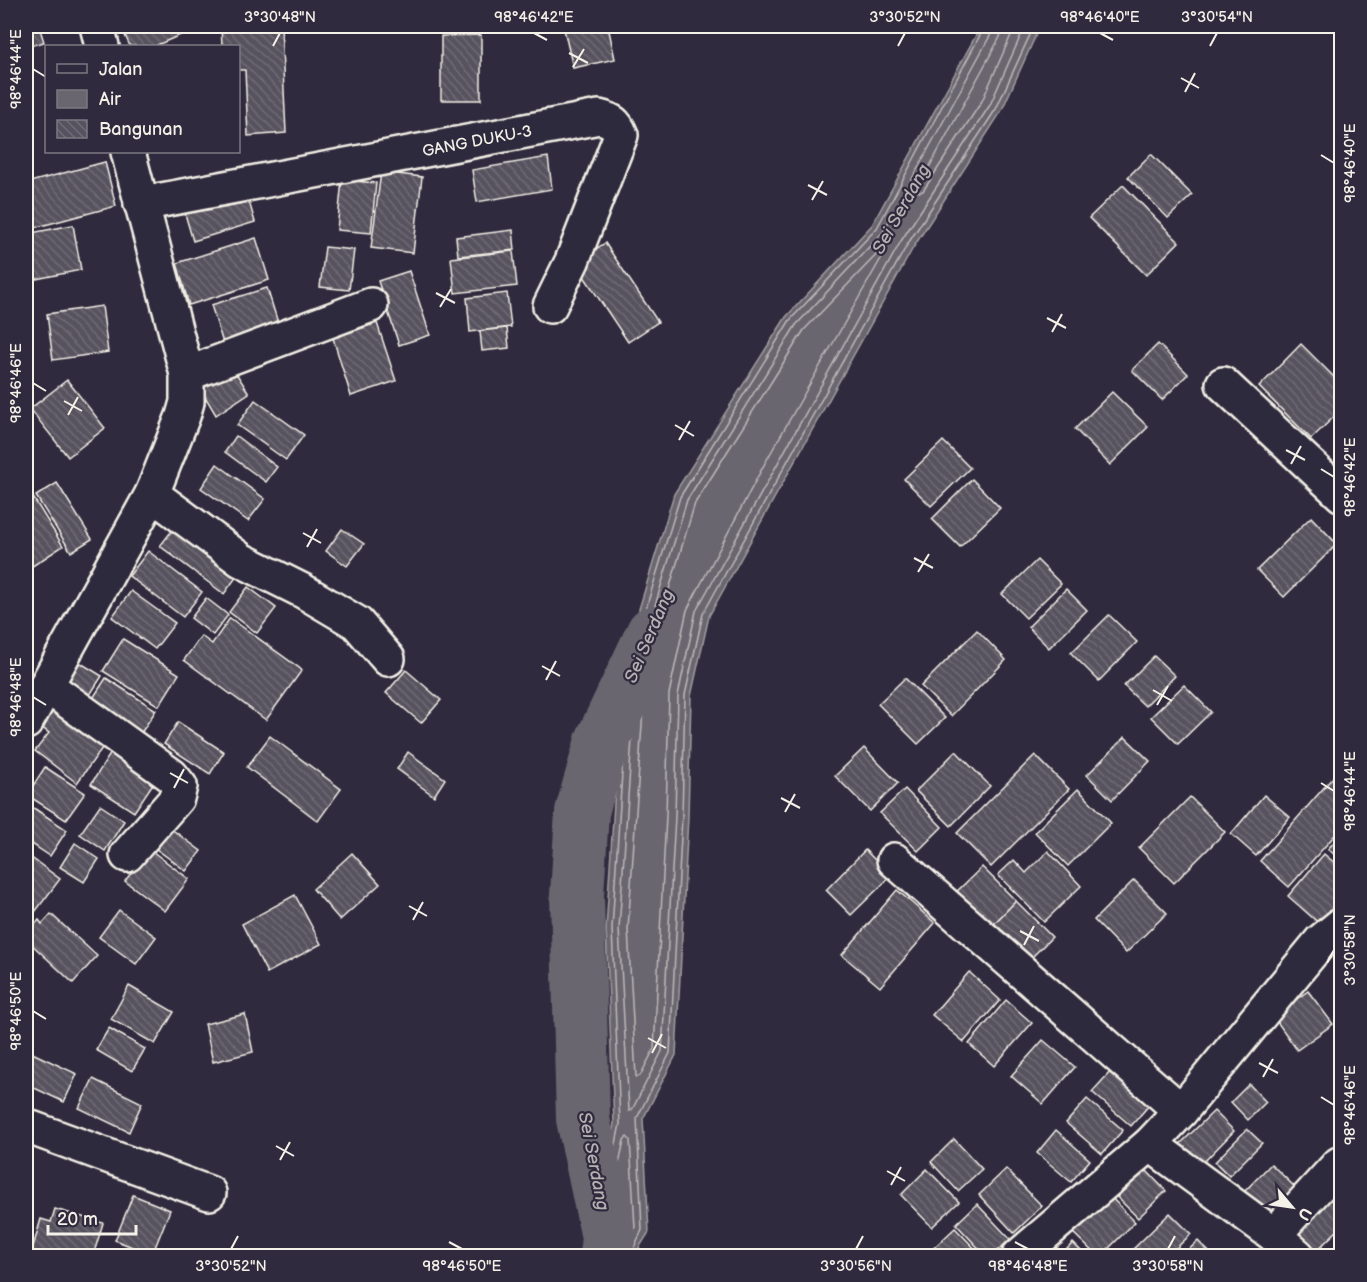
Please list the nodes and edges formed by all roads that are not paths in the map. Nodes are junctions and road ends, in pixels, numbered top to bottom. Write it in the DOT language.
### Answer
graph roads {
  1 [pos="97,26"];
  2 [pos="102,45"];
  3 [pos="128,153"];
  4 [pos="141,204"];
  5 [pos="371,305"];
  6 [pos="550,306"];
  7 [pos="187,374"];
  8 [pos="1223,384"];
  9 [pos="152,494"];
  10 [pos="1341,495"];
  11 [pos="388,659"];
  12 [pos="47,686"];
  13 [pos="26,722"];
  14 [pos="127,855"];
  15 [pos="894,860"];
  16 [pos="1341,924"];
  17 [pos="1181,1111"];
  18 [pos="26,1126"];
  19 [pos="1150,1144"];
  20 [pos="1339,1164"];
  21 [pos="209,1193"];
  22 [pos="1274,1235"];
  23 [pos="1019,1257"];
  24 [pos="1298,1257"];
  1 -- 2 [label="street"];
  3 -- 4 [label="street"];
  4 -- 6 [label="street, GANG DUKU-3"];
  4 -- 7 [label="street"];
  5 -- 7 [label="street"];
  7 -- 9 [label="street"];
  8 -- 10 [label="street"];
  9 -- 11 [label="street"];
  9 -- 12 [label="street"];
  12 -- 13 [label="street"];
  12 -- 14 [label="street"];
  15 -- 17 [label="street"];
  16 -- 17 [label="street"];
  17 -- 19 [label="street"];
  18 -- 21 [label="street"];
  19 -- 22 [label="street"];
  19 -- 23 [label="street"];
  20 -- 22 [label="street"];
  22 -- 24 [label="street"];
}
